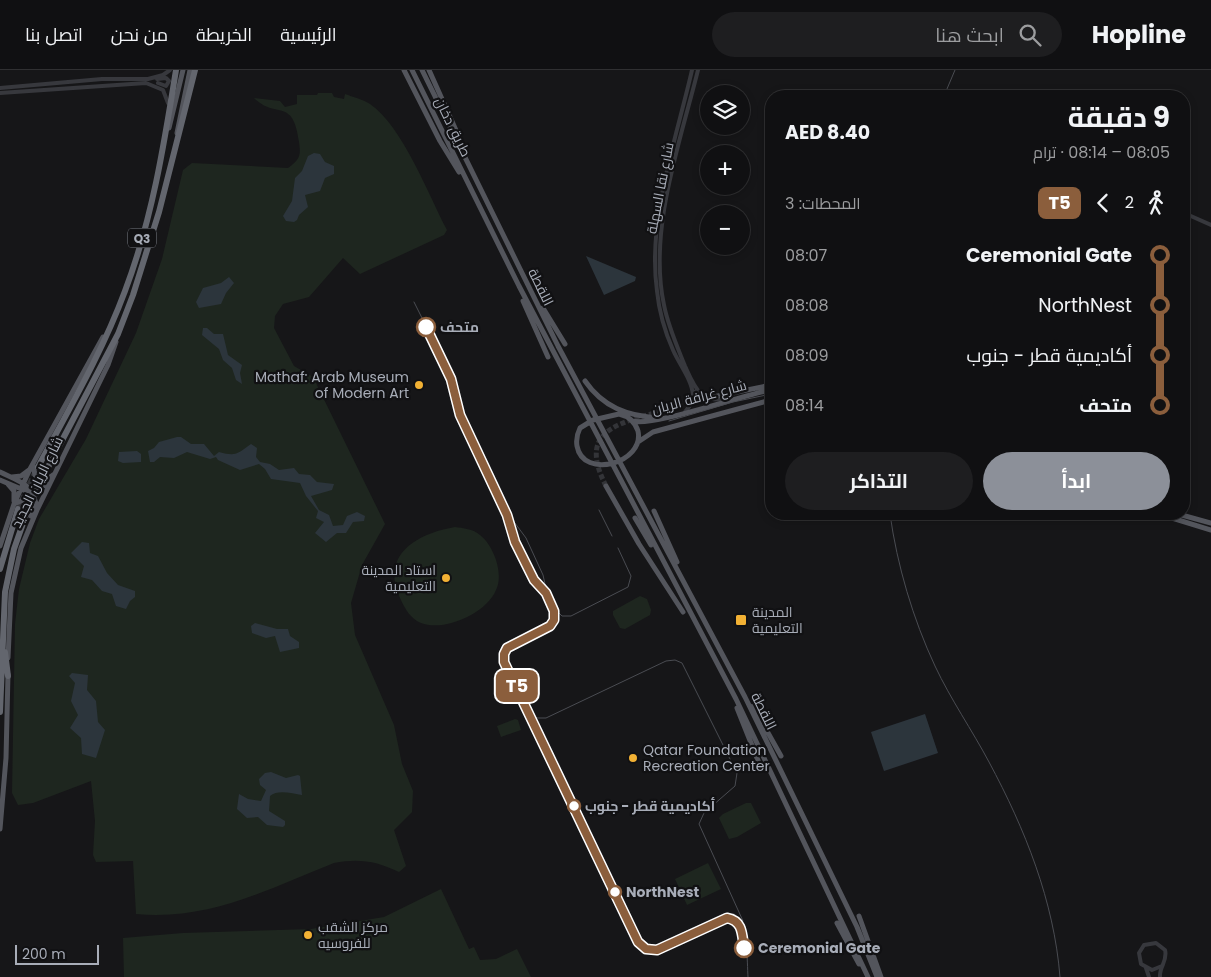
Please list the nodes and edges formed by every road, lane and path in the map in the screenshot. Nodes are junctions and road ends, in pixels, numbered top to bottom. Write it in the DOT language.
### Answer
graph roads {
  1 [pos="170,70"];
  2 [pos="176,70"];
  3 [pos="183,70"];
  4 [pos="190,70"];
  5 [pos="195,70"];
  6 [pos="404,70"];
  7 [pos="412,70"];
  8 [pos="422,70"];
  9 [pos="429,70"];
  10 [pos="692,70"];
  11 [pos="698,70"];
  12 [pos="147,80"];
  13 [pos="0,88"];
  14 [pos="0,92"];
  15 [pos="168,117"];
  16 [pos="176,139"];
  17 [pos="165,146"];
  18 [pos="469,163"];
  19 [pos="473,193"];
  20 [pos="1190,216"];
  21 [pos="1211,225"];
  22 [pos="519,286"];
  23 [pos="530,290"];
  24 [pos="118,334"];
  25 [pos="565,344"];
  26 [pos="548,357"];
  27 [pos="585,382"];
  28 [pos="692,382"];
  29 [pos="765,386"];
  30 [pos="765,391"];
  31 [pos="713,397"];
  32 [pos="693,398"];
  33 [pos="729,399"];
  34 [pos="765,402"];
  35 [pos="685,412"];
  36 [pos="662,418"];
  37 [pos="596,419"];
  38 [pos="590,421"];
  39 [pos="632,421"];
  40 [pos="638,442"];
  41 [pos="619,460"];
  42 [pos="612,462"];
  43 [pos="33,467"];
  44 [pos="47,469"];
  45 [pos="0,472"];
  46 [pos="55,473"];
  47 [pos="11,477"];
  48 [pos="2,480"];
  49 [pos="24,483"];
  50 [pos="50,484"];
  51 [pos="606,486"];
  52 [pos="21,489"];
  53 [pos="32,490"];
  54 [pos="16,506"];
  55 [pos="37,510"];
  56 [pos="654,511"];
  57 [pos="26,512"];
  58 [pos="635,518"];
  59 [pos="1190,518"];
  60 [pos="1178,520"];
  61 [pos="1211,524"];
  62 [pos="29,526"];
  63 [pos="1211,530"];
  64 [pos="0,546"];
  65 [pos="0,569"];
  66 [pos="698,608"];
  67 [pos="683,612"];
  68 [pos="691,612"];
  69 [pos="3,628"];
  70 [pos="8,676"];
  71 [pos="725,677"];
  72 [pos="745,697"];
  73 [pos="0,712"];
  74 [pos="781,756"];
  75 [pos="759,763"];
  76 [pos="0,828"];
  77 [pos="859,916"];
  78 [pos="836,923"];
  79 [pos="1162,966"];
  80 [pos="1146,968"];
  81 [pos="868,977"];
  82 [pos="877,977"];
  83 [pos="881,977"];
  84 [pos="1149,977"];
  85 [pos="1160,977"];
  1 -- 12 [label="street"];
  2 -- 15 [label="highway"];
  3 -- 17 [label="main road, شارع الريان الجديد / Q3"];
  4 -- 16 [label="main road, شارع الريان الجديد"];
  5 -- 16 [label="highway"];
  6 -- 19 [label="main road"];
  7 -- 19 [label="main road, طريق دخان"];
  8 -- 18 [label="main road, طريق دخان"];
  9 -- 18 [label="main road"];
  10 -- 32 [label="street, شارع نقا السهلة"];
  11 -- 28 [label="street, شارع نقا السهلة"];
  12 -- 12 [label="street"];
  12 -- 13 [label="street"];
  12 -- 14 [label="street"];
  12 -- 15 [label="street"];
  15 -- 17 [label="highway"];
  16 -- 24 [label="highway, شارع الريان الجديد / Q3"];
  17 -- 43 [label="highway, شارع الريان الجديد / Q3"];
  18 -- 23 [label="main road, اللقطة"];
  19 -- 22 [label="main road, اللقطة"];
  20 -- 21 [label="street"];
  22 -- 26 [label="main road"];
  22 -- 38 [label="main road, اللقطة"];
  23 -- 25 [label="main road"];
  23 -- 37 [label="main road, اللقطة"];
  24 -- 44 [label="highway, شارع الريان الجديد / Q3"];
  24 -- 46 [label="main road, شارع الريان الجديد"];
  27 -- 36 [label="main road"];
  28 -- 32 [label="street"];
  28 -- 33 [label="street, شارع نقا السهلة"];
  29 -- 31 [label="main road"];
  30 -- 33 [label="main road, شارع غرافة الريان"];
  32 -- 35 [label="street"];
  33 -- 35 [label="main road, شارع غرافة الريان"];
  34 -- 40 [label="main road, شارع غرافة الريان"];
  35 -- 36 [label="main road, شارع غرافة الريان"];
  36 -- 39 [label="main road, شارع غرافة الريان"];
  37 -- 38 [label="main road"];
  37 -- 39 [label="main road"];
  37 -- 41 [label="main road, اللقطة"];
  38 -- 42 [label="main road, اللقطة"];
  38 -- 42 [label="main road"];
  39 -- 40 [label="main road"];
  40 -- 41 [label="main road"];
  41 -- 42 [label="main road"];
  41 -- 66 [label="main road, اللقطة"];
  42 -- 68 [label="main road, اللقطة"];
  43 -- 46 [label="main road"];
  43 -- 47 [label="main road"];
  43 -- 49 [label="main road, شارع الريان الجديد"];
  45 -- 47 [label="main road"];
  46 -- 50 [label="main road, شارع الريان الجديد"];
  47 -- 49 [label="main road"];
  48 -- 52 [label="main road"];
  48 -- 54 [label="main road"];
  49 -- 52 [label="main road, شارع الريان الجديد"];
  49 -- 53 [label="main road"];
  50 -- 53 [label="main road"];
  50 -- 55 [label="main road, شارع الريان الجديد"];
  51 -- 67 [label="main road"];
  52 -- 53 [label="main road"];
  52 -- 54 [label="main road, شارع الريان الجديد"];
  53 -- 55 [label="main road"];
  54 -- 62 [label="main road"];
  54 -- 64 [label="main road, شارع الريان الجديد"];
  54 -- 65 [label="highway, شارع الريان الجديد"];
  55 -- 62 [label="main road, شارع الريان الجديد"];
  56 -- 66 [label="main road"];
  57 -- 69 [label="highway, شارع الريان الجديد"];
  58 -- 68 [label="main road"];
  59 -- 61 [label="main road"];
  60 -- 63 [label="main road"];
  62 -- 70 [label="main road, شارع الريان الجديد"];
  66 -- 72 [label="main road, اللقطة"];
  68 -- 71 [label="main road, اللقطة"];
  69 -- 70 [label="highway"];
  69 -- 73 [label="highway, شارع الريان الجديد"];
  70 -- 76 [label="main road, شارع الريان الجديد"];
  71 -- 75 [label="main road"];
  71 -- 81 [label="main road, اللقطة"];
  72 -- 74 [label="main road"];
  72 -- 82 [label="main road, اللقطة"];
  77 -- 83 [label="main road"];
  78 -- 81 [label="main road"];
  79 -- 80 [label="street"];
  79 -- 80 [label="street"];
  79 -- 85 [label="street"];
  80 -- 84 [label="street"];
}
